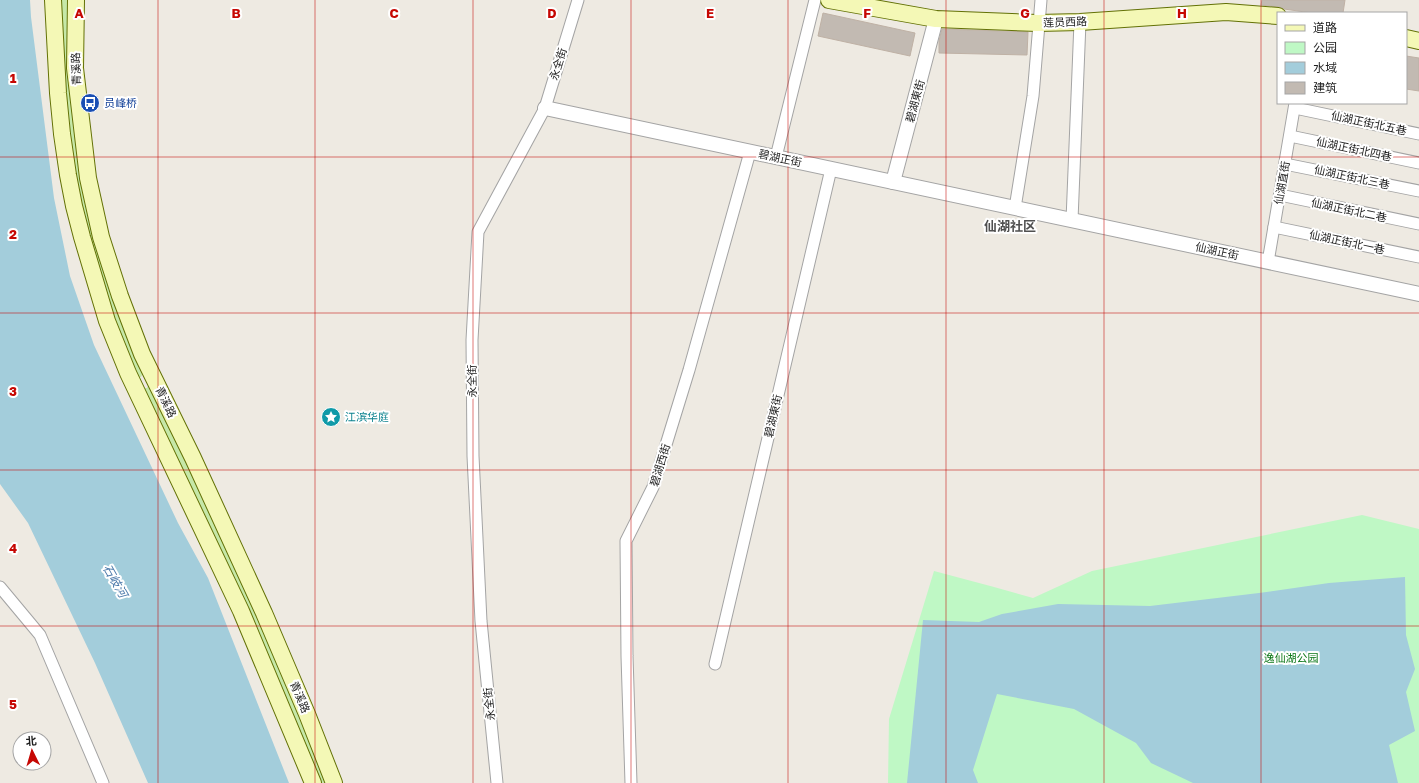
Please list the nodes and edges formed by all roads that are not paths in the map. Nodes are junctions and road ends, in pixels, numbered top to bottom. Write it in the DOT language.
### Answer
graph roads {
  1 [pos="53,0"];
  2 [pos="76,0"];
  3 [pos="578,0"];
  4 [pos="815,0"];
  5 [pos="829,0"];
  6 [pos="1040,0"];
  7 [pos="1277,16"];
  8 [pos="936,19"];
  9 [pos="1080,22"];
  10 [pos="1038,23"];
  11 [pos="1407,38"];
  12 [pos="1419,41"];
  13 [pos="1295,105"];
  14 [pos="545,108"];
  15 [pos="1419,134"];
  16 [pos="1290,136"];
  17 [pos="750,152"];
  18 [pos="776,157"];
  19 [pos="1419,163"];
  20 [pos="1285,164"];
  21 [pos="831,169"];
  22 [pos="893,182"];
  23 [pos="1419,191"];
  24 [pos="1280,195"];
  25 [pos="1014,208"];
  26 [pos="1072,220"];
  27 [pos="1419,224"];
  28 [pos="1274,227"];
  29 [pos="1419,257"];
  30 [pos="1268,262"];
  31 [pos="1419,294"];
  32 [pos="0,587"];
  33 [pos="715,664"];
  34 [pos="103,783"];
  35 [pos="313,783"];
  36 [pos="334,783"];
  37 [pos="497,783"];
  38 [pos="631,783"];
  1 -- 35 [label="main road, 青溪路"];
  2 -- 36 [label="main road, 青溪路"];
  3 -- 14 [label="street, 永全街"];
  4 -- 18 [label="street"];
  5 -- 8 [label="main road, 莲员西路"];
  6 -- 10 [label="street"];
  7 -- 9 [label="main road, 莲员西路"];
  8 -- 10 [label="main road, 莲员西路"];
  8 -- 22 [label="street, 碧湖東街"];
  9 -- 10 [label="main road, 莲员西路"];
  9 -- 26 [label="street"];
  10 -- 25 [label="street"];
  11 -- 12 [label="main road"];
  13 -- 15 [label="street, 仙湖正街北五巷"];
  13 -- 16 [label="street, 仙湖直街"];
  14 -- 17 [label="street, 碧湖正街"];
  14 -- 37 [label="street, 永全街"];
  16 -- 19 [label="street, 仙湖正街北四巷"];
  16 -- 20 [label="street, 仙湖直街"];
  17 -- 18 [label="street, 碧湖正街"];
  17 -- 38 [label="street, 碧湖西街"];
  18 -- 21 [label="street, 碧湖正街"];
  20 -- 23 [label="street, 仙湖正街北三巷"];
  20 -- 24 [label="street, 仙湖直街"];
  21 -- 22 [label="street, 碧湖正街"];
  21 -- 33 [label="street, 碧湖東街"];
  22 -- 25 [label="street, 碧湖正街"];
  24 -- 27 [label="street, 仙湖正街北二巷"];
  24 -- 28 [label="street, 仙湖直街"];
  25 -- 26 [label="street, 仙湖正街"];
  26 -- 30 [label="street, 仙湖正街"];
  28 -- 29 [label="street, 仙湖正街北一巷"];
  28 -- 30 [label="street, 仙湖直街"];
  30 -- 31 [label="street, 仙湖正街"];
  32 -- 34 [label="street"];
}
